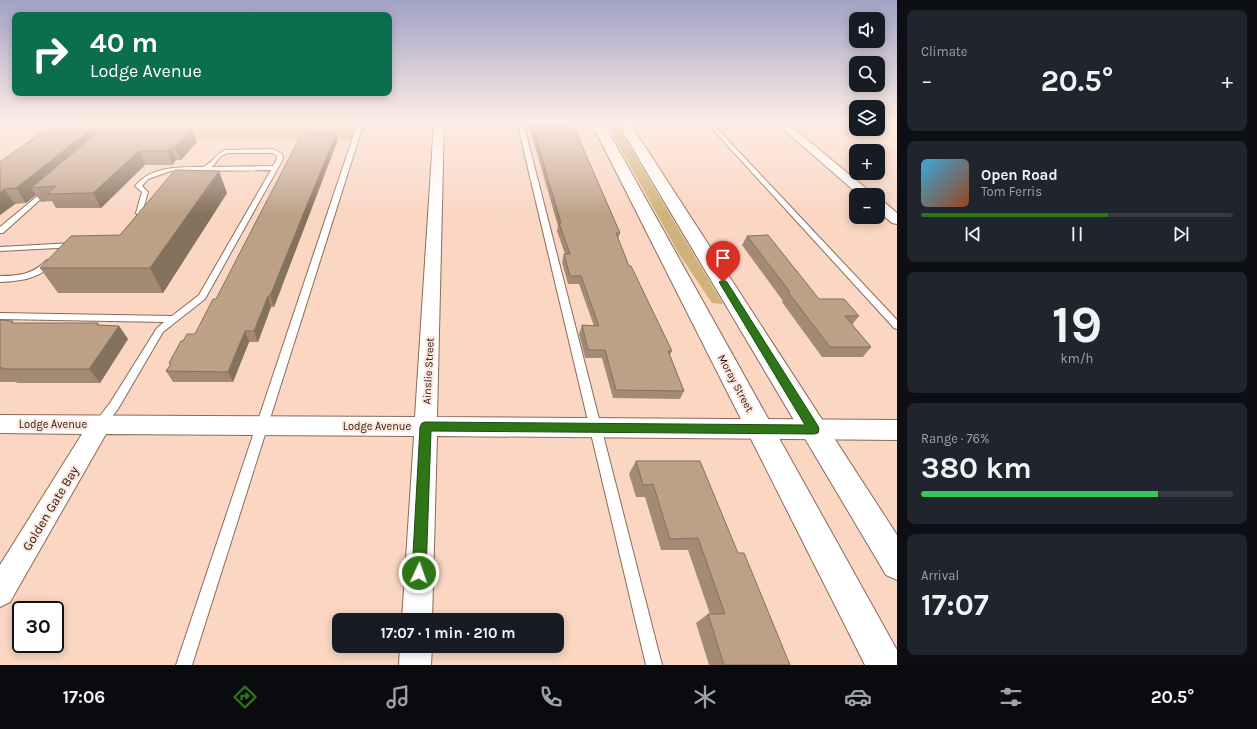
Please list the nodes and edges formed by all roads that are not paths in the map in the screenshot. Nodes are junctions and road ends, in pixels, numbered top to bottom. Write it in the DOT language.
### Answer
graph roads {
  1 [pos="223,153"];
  2 [pos="277,153"];
  3 [pos="351,153"];
  4 [pos="438,153"];
  5 [pos="528,153"];
  6 [pos="613,153"];
  7 [pos="642,153"];
  8 [pos="737,153"];
  9 [pos="817,153"];
  10 [pos="275,168"];
  11 [pos="204,169"];
  12 [pos="53,186"];
  13 [pos="859,188"];
  14 [pos="885,210"];
  15 [pos="897,220"];
  16 [pos="145,228"];
  17 [pos="0,231"];
  18 [pos="81,244"];
  19 [pos="66,245"];
  20 [pos="0,250"];
  21 [pos="0,279"];
  22 [pos="0,316"];
  23 [pos="173,319"];
  24 [pos="897,326"];
  25 [pos="0,424"];
  26 [pos="100,424"];
  27 [pos="263,426"];
  28 [pos="425,427"];
  29 [pos="595,428"];
  30 [pos="760,429"];
  31 [pos="814,429"];
  32 [pos="897,430"];
  33 [pos="897,564"];
  34 [pos="0,592"];
  35 [pos="417,613"];
  36 [pos="416,653"];
  37 [pos="184,665"];
  38 [pos="415,665"];
  39 [pos="654,665"];
  40 [pos="885,665"];
  1 -- 11 [label="lane"];
  2 -- 10 [label="lane"];
  3 -- 27 [label="lane"];
  4 -- 28 [label="street, Ainslie Street"];
  5 -- 29 [label="lane"];
  6 -- 30 [label="main road, Moray Street"];
  7 -- 31 [label="main road"];
  8 -- 24 [label="lane"];
  9 -- 13 [label="street"];
  10 -- 11 [label="lane"];
  10 -- 23 [label="lane"];
  11 -- 16 [label="lane"];
  12 -- 17 [label="lane"];
  14 -- 15 [label="street"];
  18 -- 19 [label="lane"];
  19 -- 20 [label="lane"];
  19 -- 21 [label="lane"];
  22 -- 23 [label="lane"];
  23 -- 26 [label="lane"];
  25 -- 26 [label="street, Lodge Avenue"];
  26 -- 27 [label="street, Lodge Avenue"];
  26 -- 34 [label="street, Golden Gate Bay"];
  27 -- 28 [label="street, Lodge Avenue"];
  27 -- 37 [label="lane"];
  28 -- 29 [label="street, Lodge Avenue"];
  28 -- 35 [label="street, Ainslie Street"];
  29 -- 30 [label="street, Lodge Avenue"];
  29 -- 39 [label="lane"];
  30 -- 31 [label="street, Lodge Avenue"];
  30 -- 40 [label="main road, Moray Street"];
  31 -- 32 [label="street, Lodge Avenue"];
  31 -- 33 [label="main road"];
  36 -- 38 [label="street"];
}
